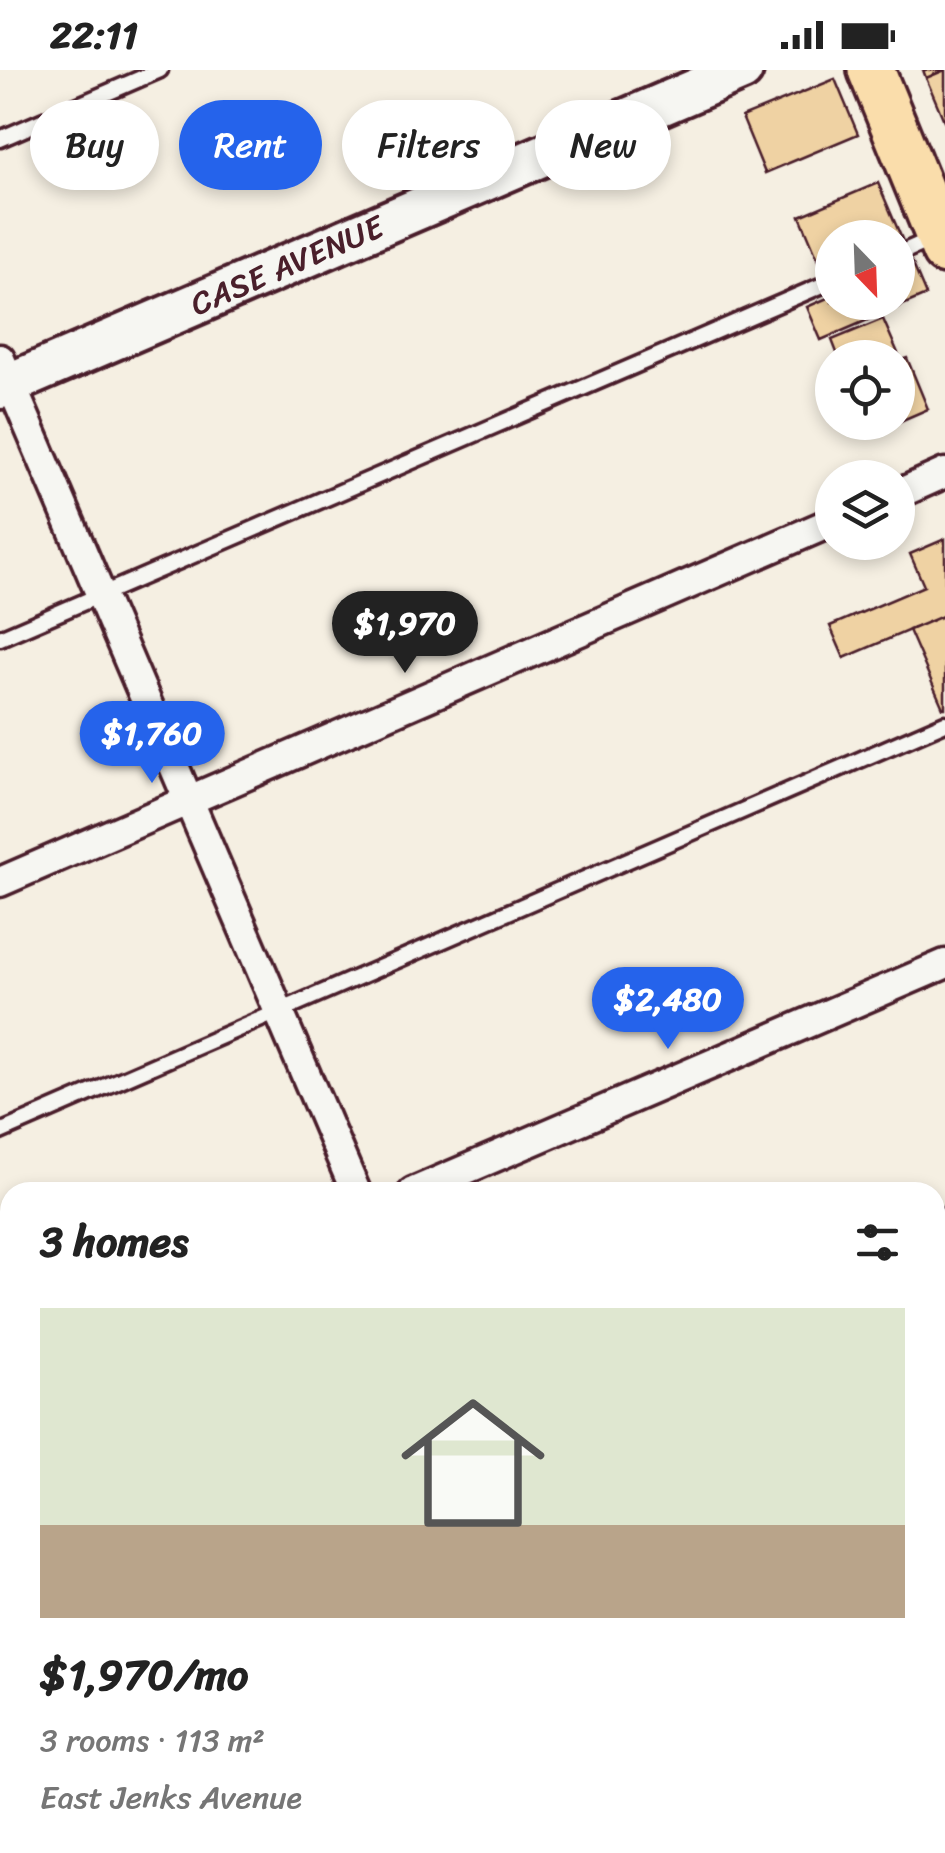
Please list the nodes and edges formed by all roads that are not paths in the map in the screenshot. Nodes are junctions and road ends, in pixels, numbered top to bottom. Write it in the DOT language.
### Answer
graph roads {
  1 [pos="160,70"];
  2 [pos="742,70"];
  3 [pos="871,70"];
  4 [pos="0,139"];
  5 [pos="943,240"];
  6 [pos="915,249"];
  7 [pos="815,289"];
  8 [pos="3,377"];
  9 [pos="945,473"];
  10 [pos="915,486"];
  11 [pos="815,529"];
  12 [pos="101,594"];
  13 [pos="0,638"];
  14 [pos="945,723"];
  15 [pos="189,800"];
  16 [pos="0,882"];
  17 [pos="945,964"];
  18 [pos="279,1012"];
  19 [pos="0,1132"];
  20 [pos="352,1182"];
  21 [pos="437,1182"];
  1 -- 4 [label="lane"];
  2 -- 8 [label="street, CASE AVENUE"];
  3 -- 5 [label="main road"];
  5 -- 6 [label="lane"];
  7 -- 12 [label="lane"];
  8 -- 12 [label="street"];
  9 -- 10 [label="street"];
  11 -- 15 [label="street"];
  12 -- 13 [label="lane"];
  12 -- 15 [label="street"];
  14 -- 18 [label="lane"];
  15 -- 16 [label="street"];
  15 -- 18 [label="street"];
  17 -- 21 [label="street"];
  18 -- 19 [label="lane"];
  18 -- 20 [label="street"];
}
